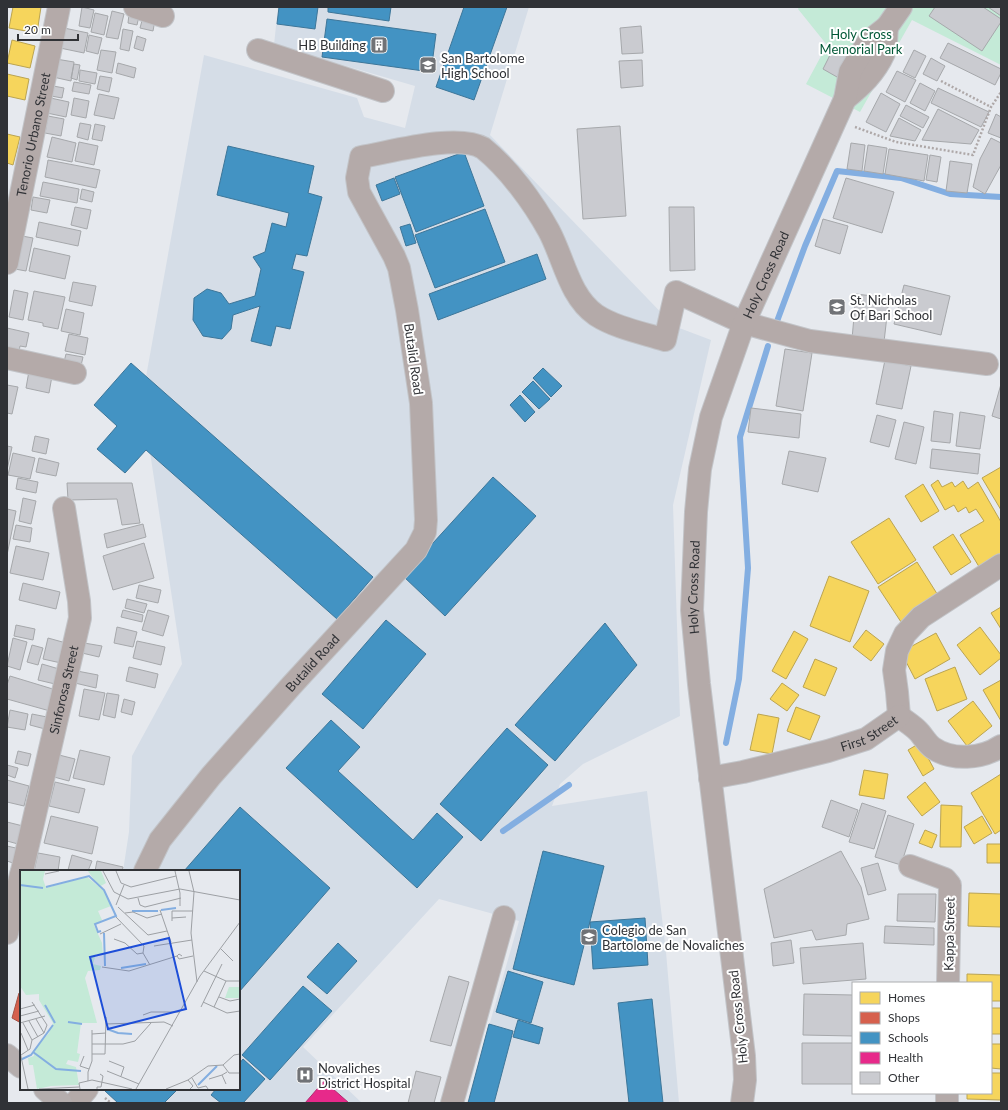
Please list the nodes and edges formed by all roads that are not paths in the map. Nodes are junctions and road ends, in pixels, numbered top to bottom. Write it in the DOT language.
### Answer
graph roads {
  1 [pos="59,7"];
  2 [pos="135,7"];
  3 [pos="901,7"];
  4 [pos="163,16"];
  5 [pos="258,50"];
  6 [pos="383,91"];
  7 [pos="8,249"];
  8 [pos="744,323"];
  9 [pos="7,358"];
  10 [pos="987,364"];
  11 [pos="75,373"];
  12 [pos="64,508"];
  13 [pos="1001,565"];
  14 [pos="898,716"];
  15 [pos="1001,746"];
  16 [pos="710,778"];
  17 [pos="910,866"];
  18 [pos="21,870"];
  19 [pos="145,870"];
  20 [pos="20,876"];
  21 [pos="504,917"];
  22 [pos="7,933"];
  23 [pos="948,982"];
  24 [pos="7,1055"];
  25 [pos="20,1066"];
  26 [pos="86,1090"];
  27 [pos="75,1103"];
  28 [pos="452,1103"];
  29 [pos="742,1103"];
  1 -- 7 [label="street, Tenorio Urbano Street"];
  2 -- 4 [label="street"];
  3 -- 8 [label="street, Holy Cross Road"];
  5 -- 6 [label="street"];
  8 -- 10 [label="street"];
  8 -- 16 [label="street, Holy Cross Road"];
  8 -- 19 [label="street, Butalid Road"];
  9 -- 11 [label="street"];
  12 -- 18 [label="street, Sinforosa Street"];
  13 -- 14 [label="street, First Street"];
  14 -- 15 [label="street"];
  14 -- 16 [label="street, First Street"];
  16 -- 29 [label="street, Holy Cross Road"];
  17 -- 23 [label="street, Kappa Street"];
  20 -- 22 [label="street, Sinforosa Street"];
  21 -- 28 [label="street"];
  24 -- 25 [label="main road"];
  26 -- 27 [label="street"];
}
